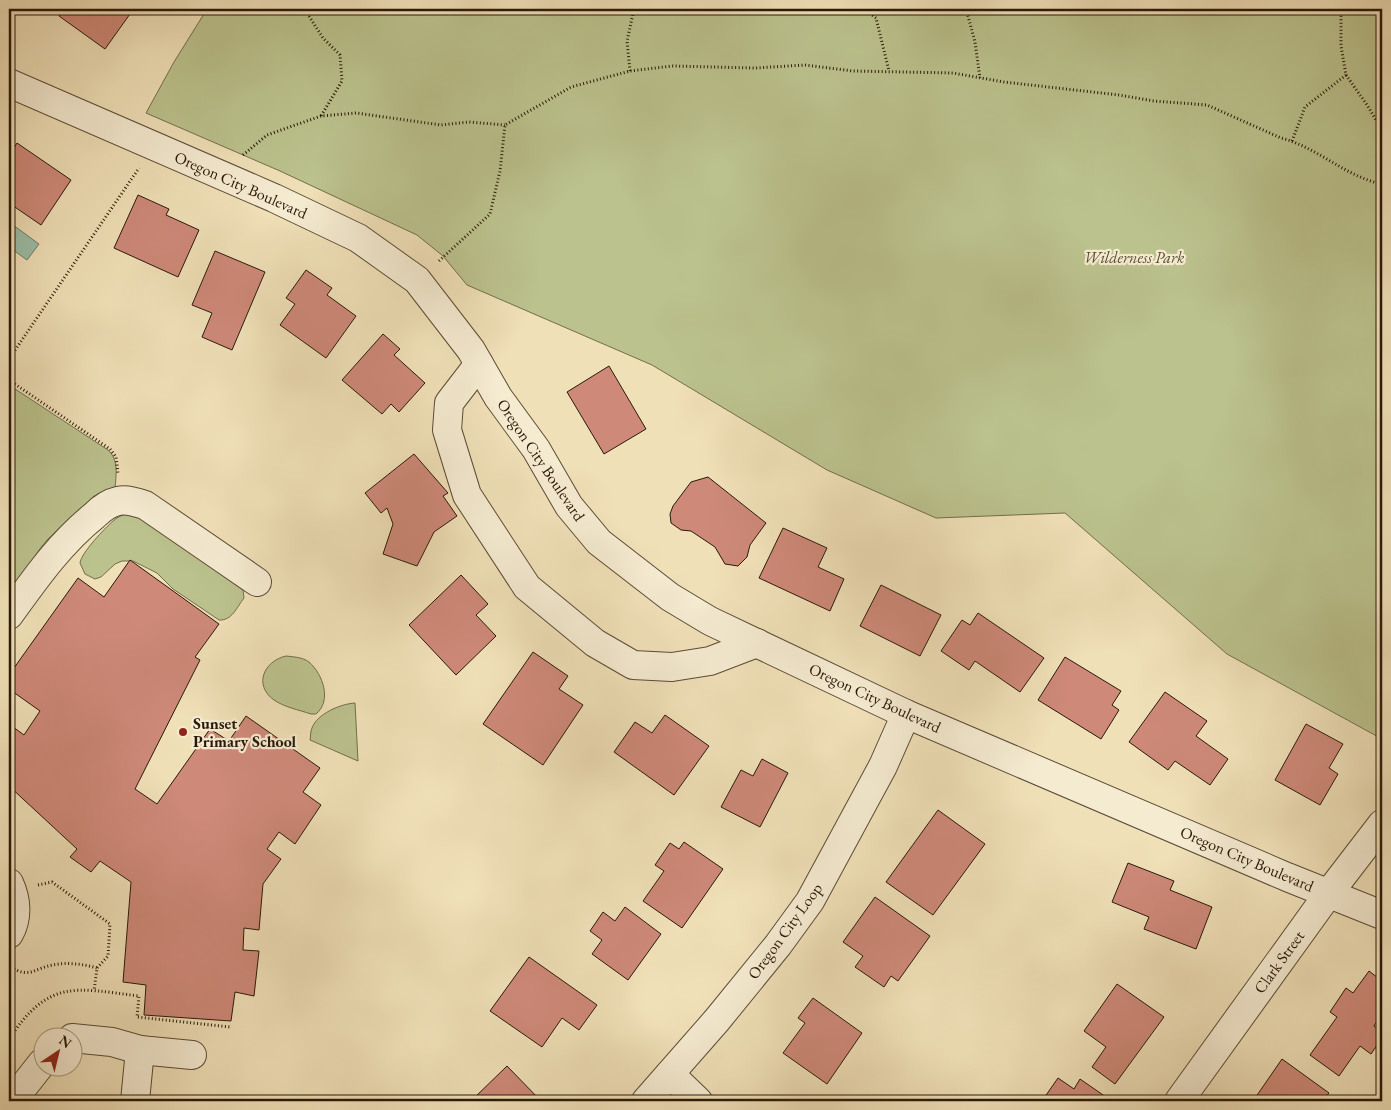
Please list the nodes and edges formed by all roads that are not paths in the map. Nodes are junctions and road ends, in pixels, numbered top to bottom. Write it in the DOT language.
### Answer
graph roads {
  1 [pos="9,83"];
  2 [pos="479,364"];
  3 [pos="257,582"];
  4 [pos="9,615"];
  5 [pos="757,643"];
  6 [pos="906,714"];
  7 [pos="1382,824"];
  8 [pos="1329,893"];
  9 [pos="12,894"];
  10 [pos="1382,915"];
  11 [pos="9,934"];
  12 [pos="82,1039"];
  13 [pos="140,1050"];
  14 [pos="192,1055"];
  15 [pos="670,1074"];
  16 [pos="32,1076"];
  17 [pos="12,1101"];
  18 [pos="135,1101"];
  19 [pos="646,1101"];
  20 [pos="698,1101"];
  21 [pos="1179,1101"];
  1 -- 2 [label="street, Oregon City Boulevard"];
  2 -- 5 [label="street, Oregon City Boulevard"];
  2 -- 5 [label="street"];
  3 -- 4 [label="street"];
  5 -- 6 [label="street, Oregon City Boulevard"];
  6 -- 8 [label="street, Oregon City Boulevard"];
  6 -- 15 [label="street, Oregon City Loop"];
  7 -- 8 [label="street, Clark Street"];
  8 -- 10 [label="street, Oregon City Boulevard"];
  8 -- 21 [label="street, Clark Street"];
  9 -- 11 [label="street"];
  12 -- 13 [label="street"];
  13 -- 14 [label="street"];
  13 -- 18 [label="street"];
  15 -- 19 [label="street, Oregon City Loop"];
  15 -- 20 [label="street"];
  16 -- 17 [label="street"];
}
